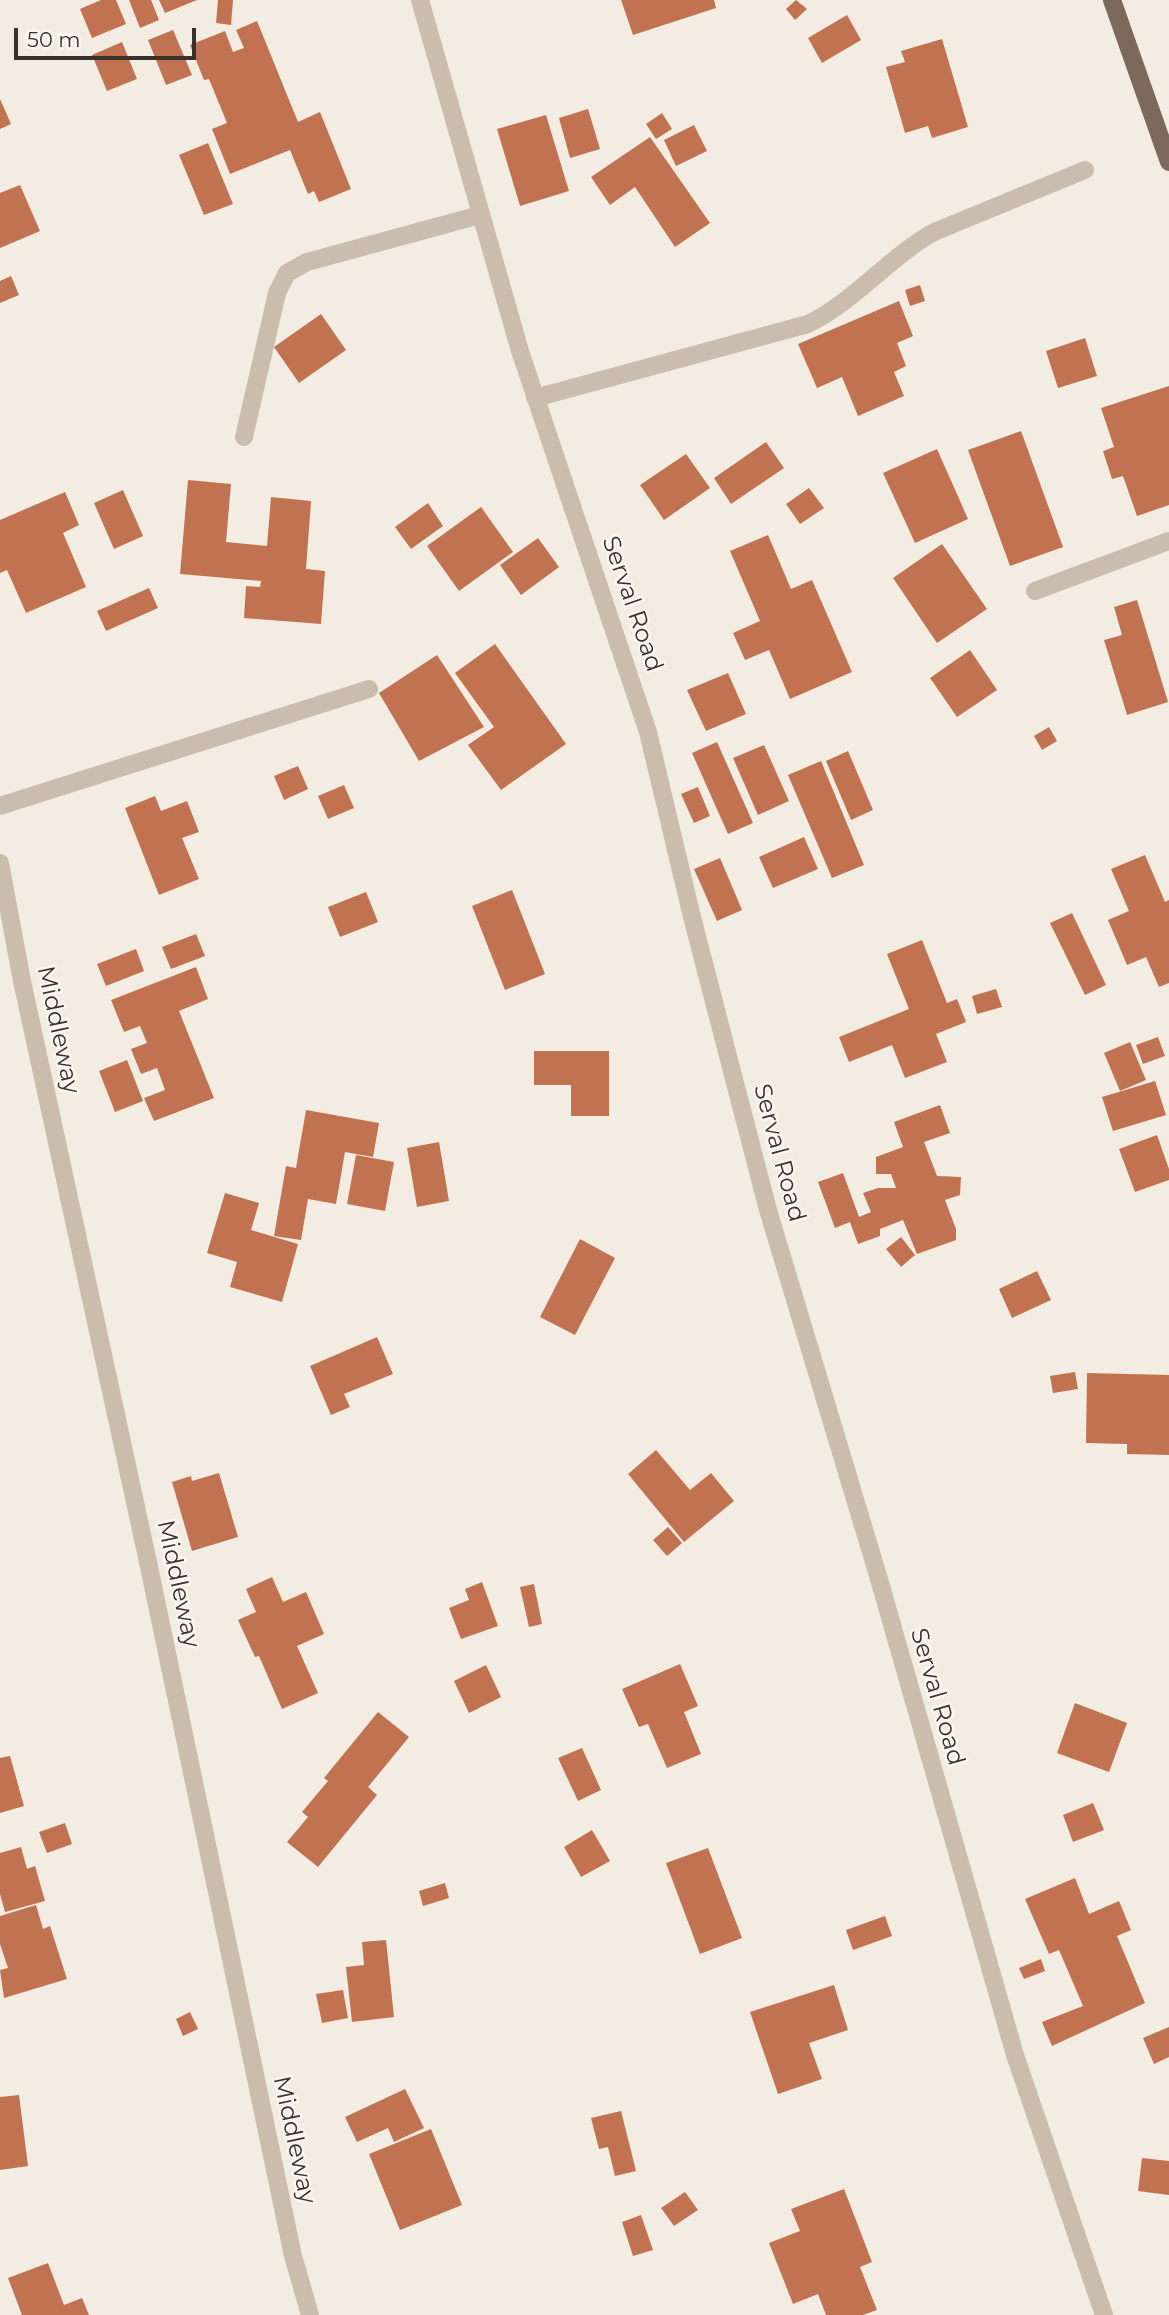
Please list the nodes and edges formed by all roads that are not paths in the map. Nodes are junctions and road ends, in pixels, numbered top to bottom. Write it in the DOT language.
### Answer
graph roads {
  1 [pos="420,0"];
  2 [pos="1112,0"];
  3 [pos="1169,162"];
  4 [pos="1085,170"];
  5 [pos="480,215"];
  6 [pos="535,398"];
  7 [pos="244,437"];
  8 [pos="1169,541"];
  9 [pos="1035,591"];
  10 [pos="369,689"];
  11 [pos="0,806"];
  12 [pos="0,863"];
  13 [pos="310,2315"];
  14 [pos="1104,2315"];
  1 -- 5 [label="street, Serval Road"];
  2 -- 3 [label="main road"];
  4 -- 6 [label="street"];
  5 -- 6 [label="street, Serval Road"];
  5 -- 7 [label="street"];
  6 -- 14 [label="street, Serval Road"];
  8 -- 9 [label="street"];
  10 -- 11 [label="street"];
  12 -- 13 [label="street, Middleway"];
}
